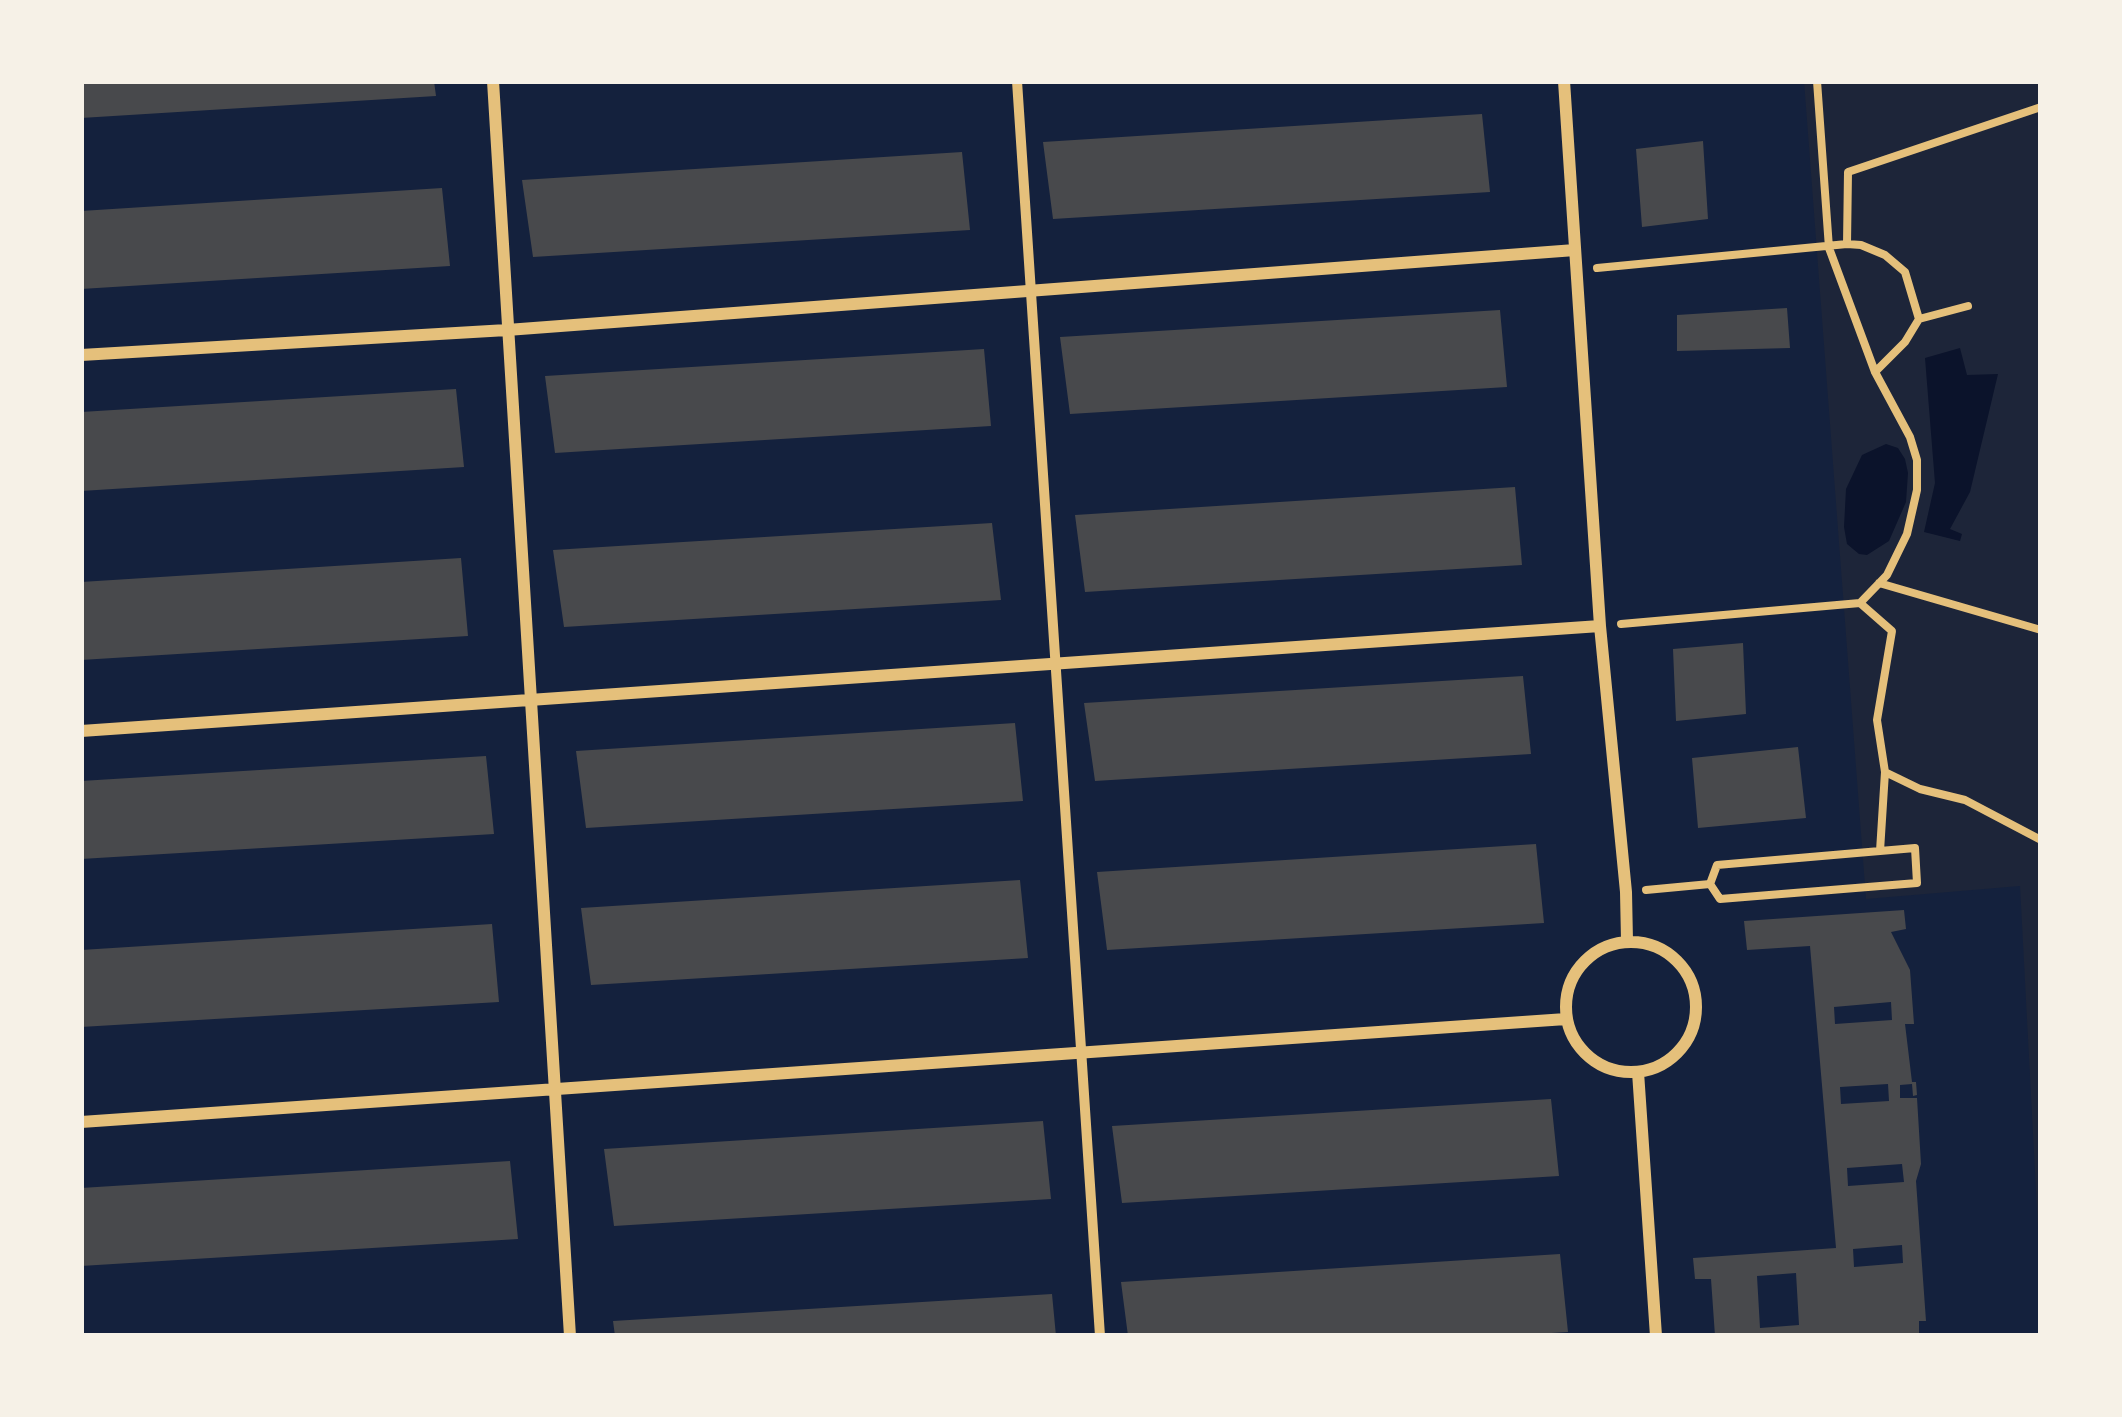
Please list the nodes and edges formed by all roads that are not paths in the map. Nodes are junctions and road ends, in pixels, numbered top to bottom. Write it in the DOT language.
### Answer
graph roads {
  1 [pos="493,81"];
  2 [pos="1017,81"];
  3 [pos="1564,81"];
  4 [pos="1575,250"];
  5 [pos="1031,290"];
  6 [pos="507,330"];
  7 [pos="81,355"];
  8 [pos="1600,626"];
  9 [pos="1056,664"];
  10 [pos="530,700"];
  11 [pos="81,731"];
  12 [pos="1627,941"];
  13 [pos="1566,1019"];
  14 [pos="1082,1051"];
  15 [pos="1637,1072"];
  16 [pos="554,1088"];
  17 [pos="81,1122"];
  18 [pos="570,1336"];
  19 [pos="1100,1336"];
  20 [pos="1656,1336"];
  1 -- 6 [label="street"];
  2 -- 5 [label="street"];
  3 -- 4 [label="street"];
  4 -- 5 [label="street"];
  4 -- 8 [label="street"];
  5 -- 6 [label="street"];
  5 -- 9 [label="street"];
  6 -- 7 [label="street"];
  6 -- 10 [label="street"];
  8 -- 9 [label="street"];
  8 -- 12 [label="street"];
  9 -- 10 [label="street"];
  9 -- 14 [label="street"];
  10 -- 11 [label="street"];
  10 -- 16 [label="street"];
  12 -- 13 [label="street"];
  12 -- 15 [label="street"];
  13 -- 14 [label="street"];
  13 -- 15 [label="street"];
  14 -- 16 [label="street"];
  14 -- 19 [label="street"];
  15 -- 20 [label="street"];
  16 -- 17 [label="street"];
  16 -- 18 [label="street"];
}
